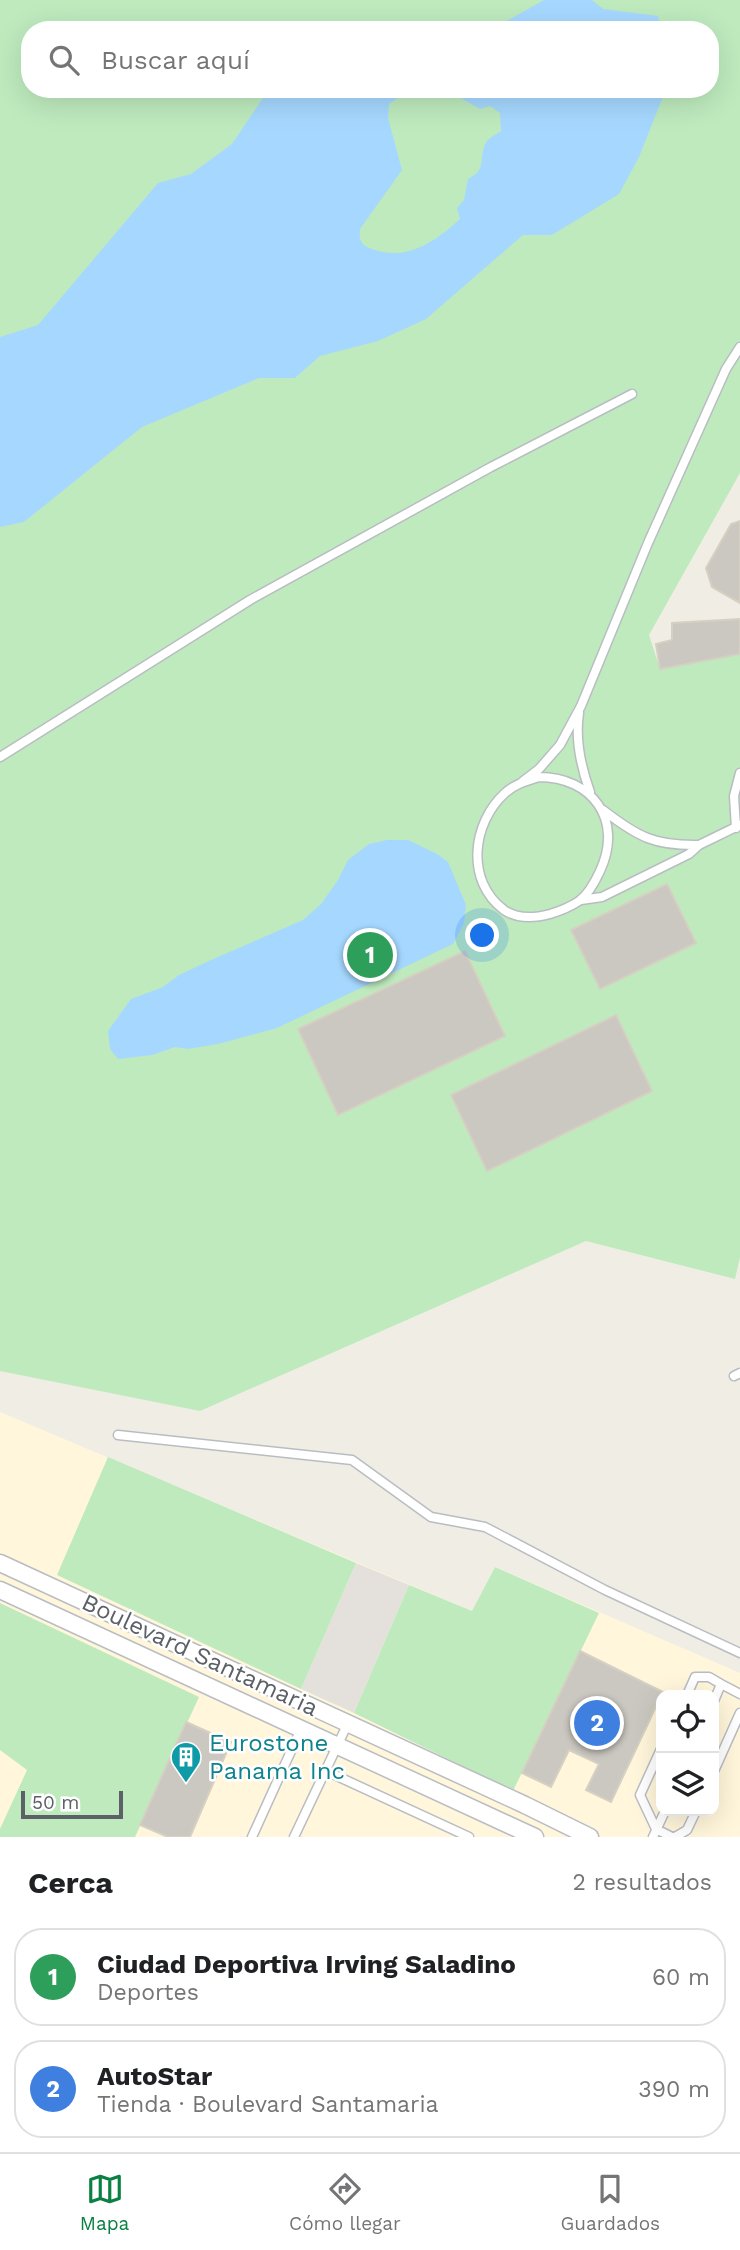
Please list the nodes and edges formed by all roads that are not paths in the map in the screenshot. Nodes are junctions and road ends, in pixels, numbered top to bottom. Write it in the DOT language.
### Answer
graph roads {
  1 [pos="740,347"];
  2 [pos="632,394"];
  3 [pos="580,706"];
  4 [pos="0,757"];
  5 [pos="740,773"];
  6 [pos="522,782"];
  7 [pos="590,793"];
  8 [pos="602,809"];
  9 [pos="738,827"];
  10 [pos="699,845"];
  11 [pos="581,900"];
  12 [pos="118,1435"];
  13 [pos="0,1563"];
  14 [pos="0,1590"];
  15 [pos="740,1653"];
  16 [pos="721,1684"];
  17 [pos="689,1690"];
  18 [pos="719,1690"];
  19 [pos="740,1694"];
  20 [pos="740,1713"];
  21 [pos="348,1723"];
  22 [pos="301,1729"];
  23 [pos="337,1746"];
  24 [pos="659,1753"];
  25 [pos="719,1760"];
  26 [pos="326,1771"];
  27 [pos="526,1805"];
  28 [pos="662,1816"];
  29 [pos="694,1816"];
  30 [pos="513,1832"];
  31 [pos="654,1833"];
  32 [pos="252,1837"];
  33 [pos="293,1837"];
  34 [pos="469,1837"];
  35 [pos="535,1837"];
  36 [pos="590,1837"];
  37 [pos="674,1837"];
  1 -- 3 [label="lane"];
  2 -- 4 [label="lane"];
  3 -- 6 [label="lane"];
  3 -- 7 [label="lane"];
  5 -- 9 [label="lane"];
  6 -- 7 [label="lane"];
  6 -- 11 [label="lane"];
  7 -- 8 [label="lane"];
  8 -- 10 [label="lane"];
  8 -- 11 [label="lane"];
  9 -- 10 [label="lane"];
  10 -- 11 [label="lane"];
  12 -- 15 [label="lane"];
  13 -- 21 [label="street, Boulevard Santamaria"];
  14 -- 22 [label="street, Boulevard Santamaria"];
  16 -- 17 [label="lane"];
  16 -- 18 [label="lane"];
  16 -- 19 [label="lane"];
  20 -- 25 [label="lane"];
  21 -- 23 [label="lane"];
  21 -- 27 [label="street, Boulevard Santamaria"];
  22 -- 23 [label="street, Boulevard Santamaria"];
  22 -- 32 [label="lane"];
  23 -- 26 [label="lane"];
  23 -- 30 [label="street, Boulevard Santamaria"];
  24 -- 31 [label="lane"];
  26 -- 33 [label="lane"];
  26 -- 34 [label="lane"];
  27 -- 30 [label="street"];
  27 -- 36 [label="street, Boulevard Santamaria"];
  28 -- 31 [label="lane"];
  29 -- 37 [label="lane"];
  30 -- 35 [label="street, Boulevard Santamaria"];
  31 -- 37 [label="lane"];
}
